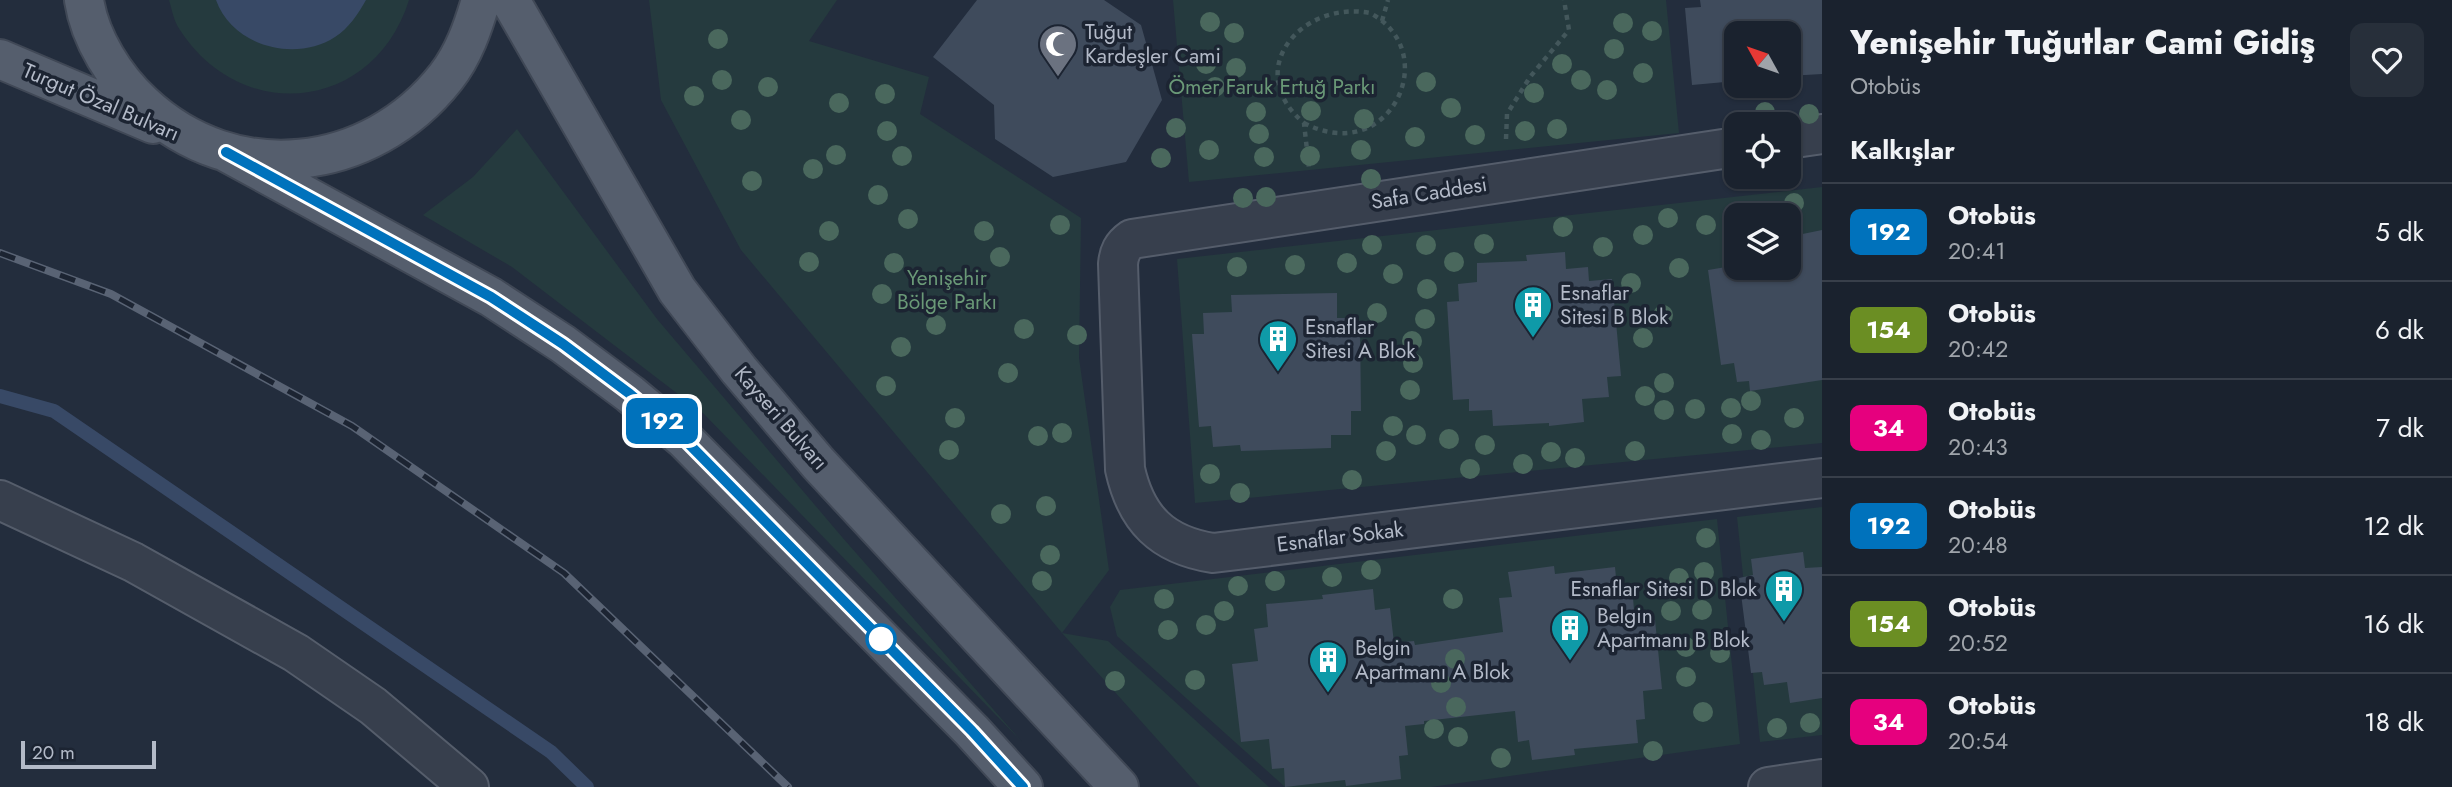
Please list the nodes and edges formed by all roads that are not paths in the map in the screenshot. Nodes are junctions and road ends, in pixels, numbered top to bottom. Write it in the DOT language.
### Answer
graph roads {
  1 [pos="85,0"];
  2 [pos="481,0"];
  3 [pos="510,0"];
  4 [pos="0,59"];
  5 [pos="1822,134"];
  6 [pos="1801,137"];
  7 [pos="214,148"];
  8 [pos="1724,149"];
  9 [pos="1125,244"];
  10 [pos="1822,478"];
  11 [pos="0,500"];
  12 [pos="1822,779"];
  13 [pos="469,787"];
  14 [pos="1023,787"];
  15 [pos="1119,787"];
  16 [pos="1768,787"];
  1 -- 7 [label="main road"];
  2 -- 7 [label="main road"];
  3 -- 15 [label="main road, Kayseri Bulvarı"];
  4 -- 7 [label="main road, Turgut Özal Bulvarı"];
  5 -- 6 [label="street"];
  7 -- 14 [label="main road"];
  8 -- 9 [label="street, Safa Caddesi"];
  9 -- 10 [label="street, Esnaflar Sokak"];
  11 -- 13 [label="street"];
  12 -- 16 [label="street"];
}
